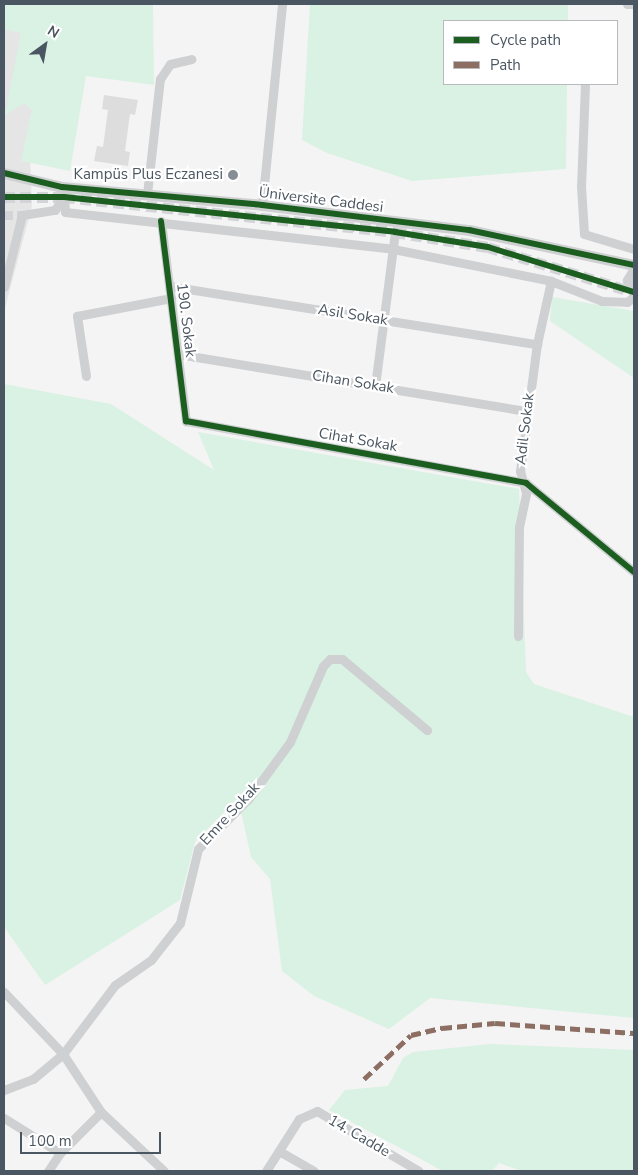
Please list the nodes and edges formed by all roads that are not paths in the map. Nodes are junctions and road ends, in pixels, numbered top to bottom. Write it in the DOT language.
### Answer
graph roads {
  1 [pos="282,4"];
  2 [pos="627,4"];
  3 [pos="634,4"];
  4 [pos="191,59"];
  5 [pos="585,85"];
  6 [pos="4,173"];
  7 [pos="147,194"];
  8 [pos="262,205"];
  9 [pos="161,221"];
  10 [pos="395,232"];
  11 [pos="393,249"];
  12 [pos="634,249"];
  13 [pos="634,265"];
  14 [pos="634,270"];
  15 [pos="551,280"];
  16 [pos="169,286"];
  17 [pos="4,287"];
  18 [pos="634,295"];
  19 [pos="171,298"];
  20 [pos="383,319"];
  21 [pos="537,344"];
  22 [pos="178,354"];
  23 [pos="86,376"];
  24 [pos="375,386"];
  25 [pos="527,411"];
  26 [pos="186,421"];
  27 [pos="526,483"];
  28 [pos="634,572"];
  29 [pos="518,636"];
  30 [pos="427,730"];
  31 [pos="4,992"];
  32 [pos="63,1054"];
  33 [pos="4,1090"];
  34 [pos="101,1112"];
  35 [pos="4,1118"];
  36 [pos="279,1151"];
  37 [pos="60,1152"];
  38 [pos="48,1171"];
  39 [pos="164,1171"];
  40 [pos="266,1171"];
  41 [pos="314,1171"];
  42 [pos="420,1171"];
  1 -- 8 [label="street"];
  2 -- 3 [label="street"];
  4 -- 7 [label="street"];
  5 -- 12 [label="street"];
  6 -- 7 [label="street, Üniversite Caddesi"];
  7 -- 8 [label="street, Üniversite Caddesi"];
  8 -- 13 [label="street, Üniversite Caddesi"];
  9 -- 11 [label="street"];
  9 -- 16 [label="street, 190. Sokak"];
  9 -- 17 [label="street"];
  10 -- 11 [label="street"];
  11 -- 15 [label="street"];
  11 -- 20 [label="street"];
  14 -- 18 [label="street"];
  15 -- 18 [label="street"];
  15 -- 21 [label="street, Adil Sokak"];
  16 -- 19 [label="street, 190. Sokak"];
  16 -- 20 [label="street, Asil Sokak"];
  19 -- 22 [label="street, 190. Sokak"];
  19 -- 23 [label="street"];
  20 -- 21 [label="street, Asil Sokak"];
  20 -- 24 [label="street"];
  21 -- 25 [label="street, Adil Sokak"];
  22 -- 24 [label="street, Cihan Sokak"];
  22 -- 26 [label="street, 190. Sokak"];
  24 -- 25 [label="street, Cihan Sokak"];
  25 -- 27 [label="street, Adil Sokak"];
  26 -- 27 [label="street, Cihat Sokak"];
  27 -- 28 [label="street"];
  27 -- 29 [label="street, Adil Sokak"];
  30 -- 32 [label="street, Emre Sokak"];
  31 -- 32 [label="street"];
  32 -- 33 [label="street, Emre Sokak"];
  32 -- 34 [label="street"];
  34 -- 37 [label="street"];
  34 -- 39 [label="street"];
  35 -- 37 [label="street"];
  36 -- 40 [label="street, 14. Cadde"];
  36 -- 41 [label="street"];
  36 -- 42 [label="street, 14. Cadde"];
  37 -- 38 [label="street"];
}
